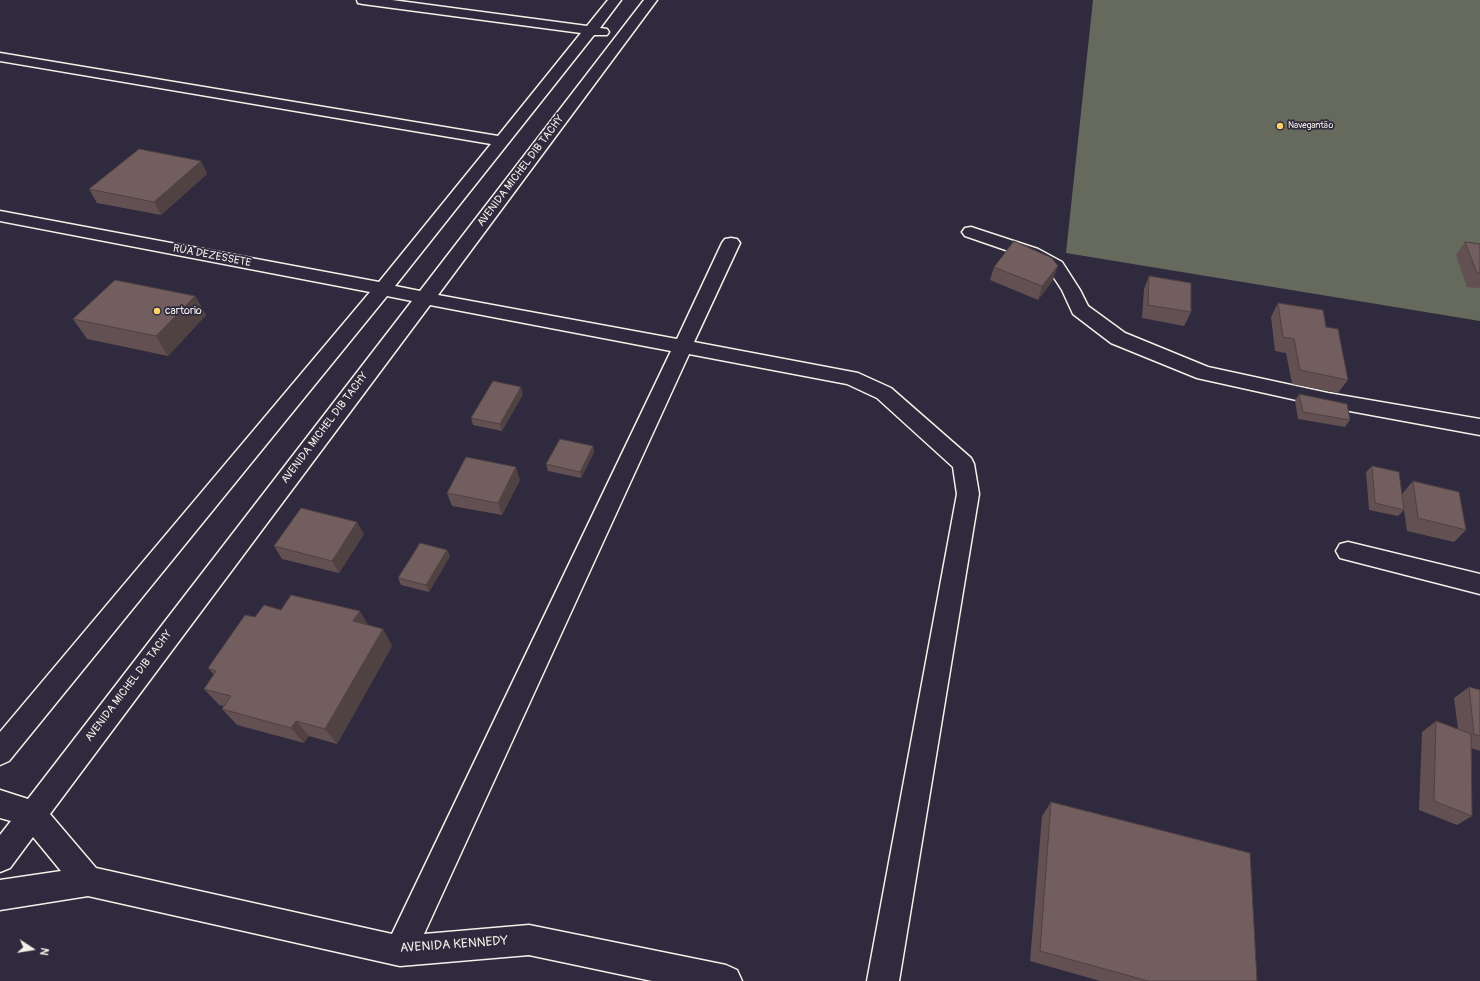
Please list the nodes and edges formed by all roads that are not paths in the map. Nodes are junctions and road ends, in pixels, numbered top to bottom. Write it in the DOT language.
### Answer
graph roads {
  1 [pos="363,0"];
  2 [pos="615,0"];
  3 [pos="651,0"];
  4 [pos="591,31"];
  5 [pos="624,35"];
  6 [pos="0,57"];
  7 [pos="500,142"];
  8 [pos="0,216"];
  9 [pos="971,232"];
  10 [pos="731,243"];
  11 [pos="383,289"];
  12 [pos="424,298"];
  13 [pos="683,347"];
  14 [pos="1480,427"];
  15 [pos="1348,552"];
  16 [pos="1480,584"];
  17 [pos="0,752"];
  18 [pos="0,804"];
  19 [pos="32,814"];
  20 [pos="0,858"];
  21 [pos="88,882"];
  22 [pos="0,895"];
  23 [pos="400,951"];
  24 [pos="726,981"];
  25 [pos="883,981"];
  1 -- 4 [label="street"];
  2 -- 4 [label="street"];
  3 -- 5 [label="street, AVENIDA MICHEL DIB TACHY"];
  4 -- 5 [label="street"];
  4 -- 7 [label="street"];
  5 -- 12 [label="street, AVENIDA MICHEL DIB TACHY"];
  6 -- 7 [label="street"];
  7 -- 11 [label="street"];
  8 -- 11 [label="street, RUA DEZESSETE"];
  9 -- 14 [label="street"];
  10 -- 13 [label="street"];
  11 -- 12 [label="street, RUA DEZESSETE"];
  11 -- 17 [label="street"];
  12 -- 13 [label="street, RUA DEZESSETE"];
  12 -- 19 [label="street, AVENIDA MICHEL DIB TACHY"];
  13 -- 23 [label="street"];
  13 -- 25 [label="street, RUA DEZESSETE"];
  15 -- 16 [label="street"];
  18 -- 19 [label="street"];
  19 -- 20 [label="street, AVENIDA MICHEL DIB TACHY"];
  19 -- 21 [label="street"];
  21 -- 22 [label="street, AVENIDA KENNEDY"];
  21 -- 23 [label="street, AVENIDA KENNEDY"];
  23 -- 24 [label="street, AVENIDA KENNEDY"];
}
